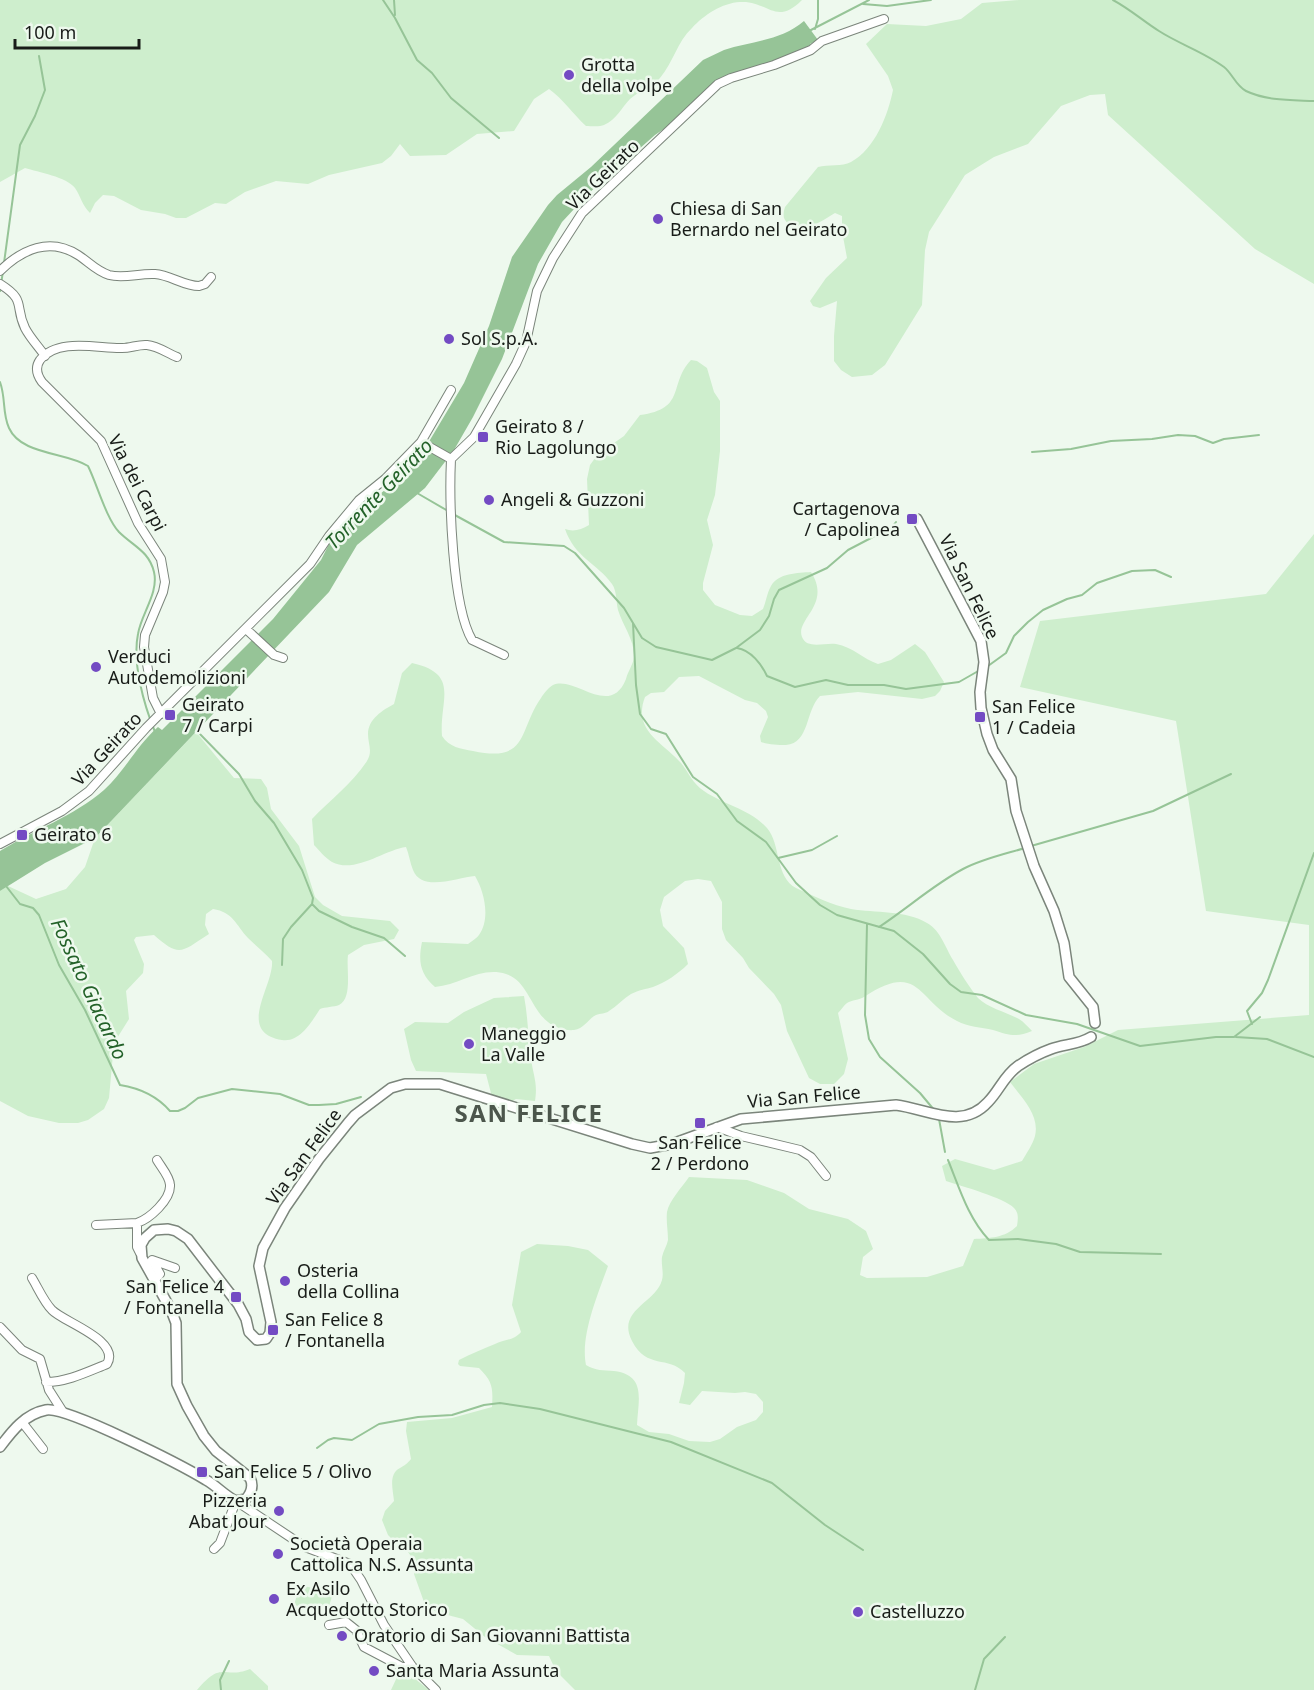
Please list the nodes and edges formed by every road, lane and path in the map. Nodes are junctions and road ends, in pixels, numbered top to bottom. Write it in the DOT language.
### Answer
graph roads {
  1 [pos="884,19"];
  2 [pos="0,271"];
  3 [pos="211,278"];
  4 [pos="0,284"];
  5 [pos="45,356"];
  6 [pos="177,357"];
  7 [pos="451,390"];
  8 [pos="424,444"];
  9 [pos="451,459"];
  10 [pos="915,514"];
  11 [pos="246,629"];
  12 [pos="504,655"];
  13 [pos="284,658"];
  14 [pos="160,715"];
  15 [pos="0,844"];
  16 [pos="1095,1023"];
  17 [pos="1091,1037"];
  18 [pos="717,1127"];
  19 [pos="157,1160"];
  20 [pos="826,1176"];
  21 [pos="137,1222"];
  22 [pos="96,1225"];
  23 [pos="141,1255"];
  24 [pos="175,1268"];
  25 [pos="33,1278"];
  26 [pos="154,1281"];
  27 [pos="0,1327"];
  28 [pos="46,1382"];
  29 [pos="63,1412"];
  30 [pos="22,1422"];
  31 [pos="0,1447"];
  32 [pos="43,1449"];
  33 [pos="236,1501"];
  34 [pos="214,1549"];
  35 [pos="329,1625"];
  36 [pos="412,1666"];
  37 [pos="436,1690"];
  1 -- 9 [label="street, Via Geirato"];
  2 -- 3 [label="street"];
  4 -- 5 [label="street"];
  5 -- 6 [label="street"];
  5 -- 14 [label="street, Via dei Carpi"];
  7 -- 8 [label="street, Via Geirato"];
  8 -- 9 [label="street"];
  8 -- 11 [label="street, Via Geirato"];
  9 -- 12 [label="street"];
  10 -- 16 [label="street, Via San Felice"];
  11 -- 13 [label="street"];
  11 -- 14 [label="street, Via Geirato"];
  14 -- 15 [label="street, Via Geirato"];
  16 -- 17 [label="street, Via San Felice"];
  17 -- 18 [label="street, Via San Felice"];
  18 -- 20 [label="street"];
  18 -- 23 [label="street, Via San Felice"];
  19 -- 21 [label="street"];
  21 -- 22 [label="street"];
  21 -- 23 [label="street"];
  23 -- 26 [label="street"];
  24 -- 26 [label="street"];
  25 -- 28 [label="street"];
  26 -- 33 [label="street"];
  27 -- 28 [label="street"];
  28 -- 29 [label="street"];
  29 -- 30 [label="street"];
  29 -- 33 [label="street"];
  30 -- 31 [label="street"];
  30 -- 32 [label="street"];
  33 -- 34 [label="street"];
  33 -- 36 [label="street"];
  35 -- 36 [label="street"];
  36 -- 37 [label="street"];
}
